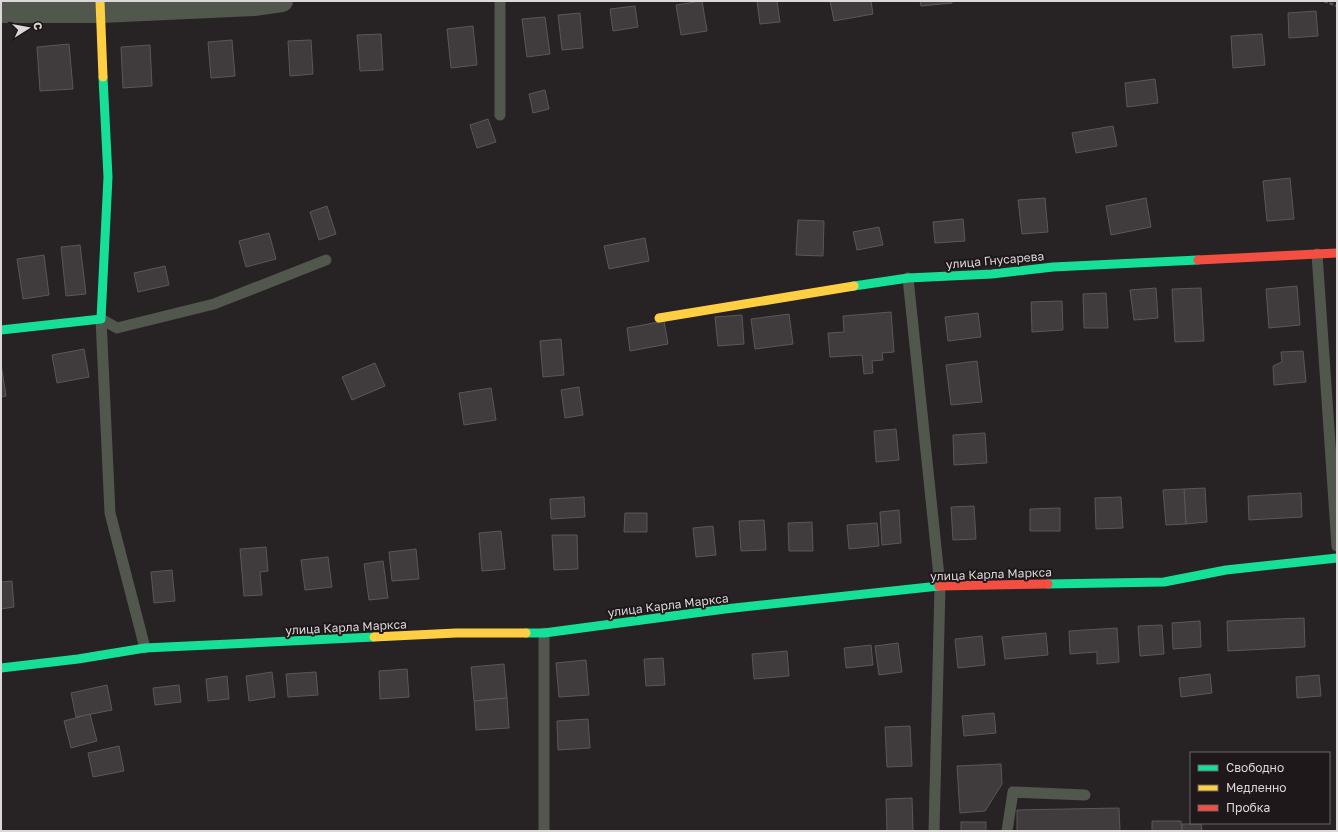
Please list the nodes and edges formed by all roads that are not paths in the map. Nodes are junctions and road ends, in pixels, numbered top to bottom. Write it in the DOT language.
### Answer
graph roads {
  1 [pos="282,1"];
  2 [pos="500,1"];
  3 [pos="100,7"];
  4 [pos="1,12"];
  5 [pos="500,115"];
  6 [pos="1337,253"];
  7 [pos="1317,254"];
  8 [pos="326,260"];
  9 [pos="908,278"];
  10 [pos="659,318"];
  11 [pos="101,319"];
  12 [pos="1,330"];
  13 [pos="1337,546"];
  14 [pos="1337,558"];
  15 [pos="940,586"];
  16 [pos="544,633"];
  17 [pos="145,648"];
  18 [pos="1,668"];
  19 [pos="1085,795"];
  20 [pos="544,831"];
  21 [pos="934,831"];
  22 [pos="1007,831"];
  1 -- 3 [label="street"];
  2 -- 5 [label="lane"];
  3 -- 4 [label="street"];
  3 -- 11 [label="street"];
  6 -- 7 [label="street, улица Гнусарева"];
  7 -- 9 [label="street, улица Гнусарева"];
  7 -- 13 [label="lane"];
  8 -- 11 [label="lane"];
  9 -- 10 [label="street, улица Гнусарева"];
  9 -- 15 [label="lane"];
  11 -- 12 [label="street"];
  11 -- 17 [label="lane"];
  14 -- 15 [label="street, улица Карла Маркса"];
  15 -- 16 [label="street, улица Карла Маркса"];
  15 -- 21 [label="lane"];
  16 -- 17 [label="street, улица Карла Маркса"];
  16 -- 20 [label="lane"];
  17 -- 18 [label="street, улица Карла Маркса"];
  19 -- 22 [label="lane"];
}
